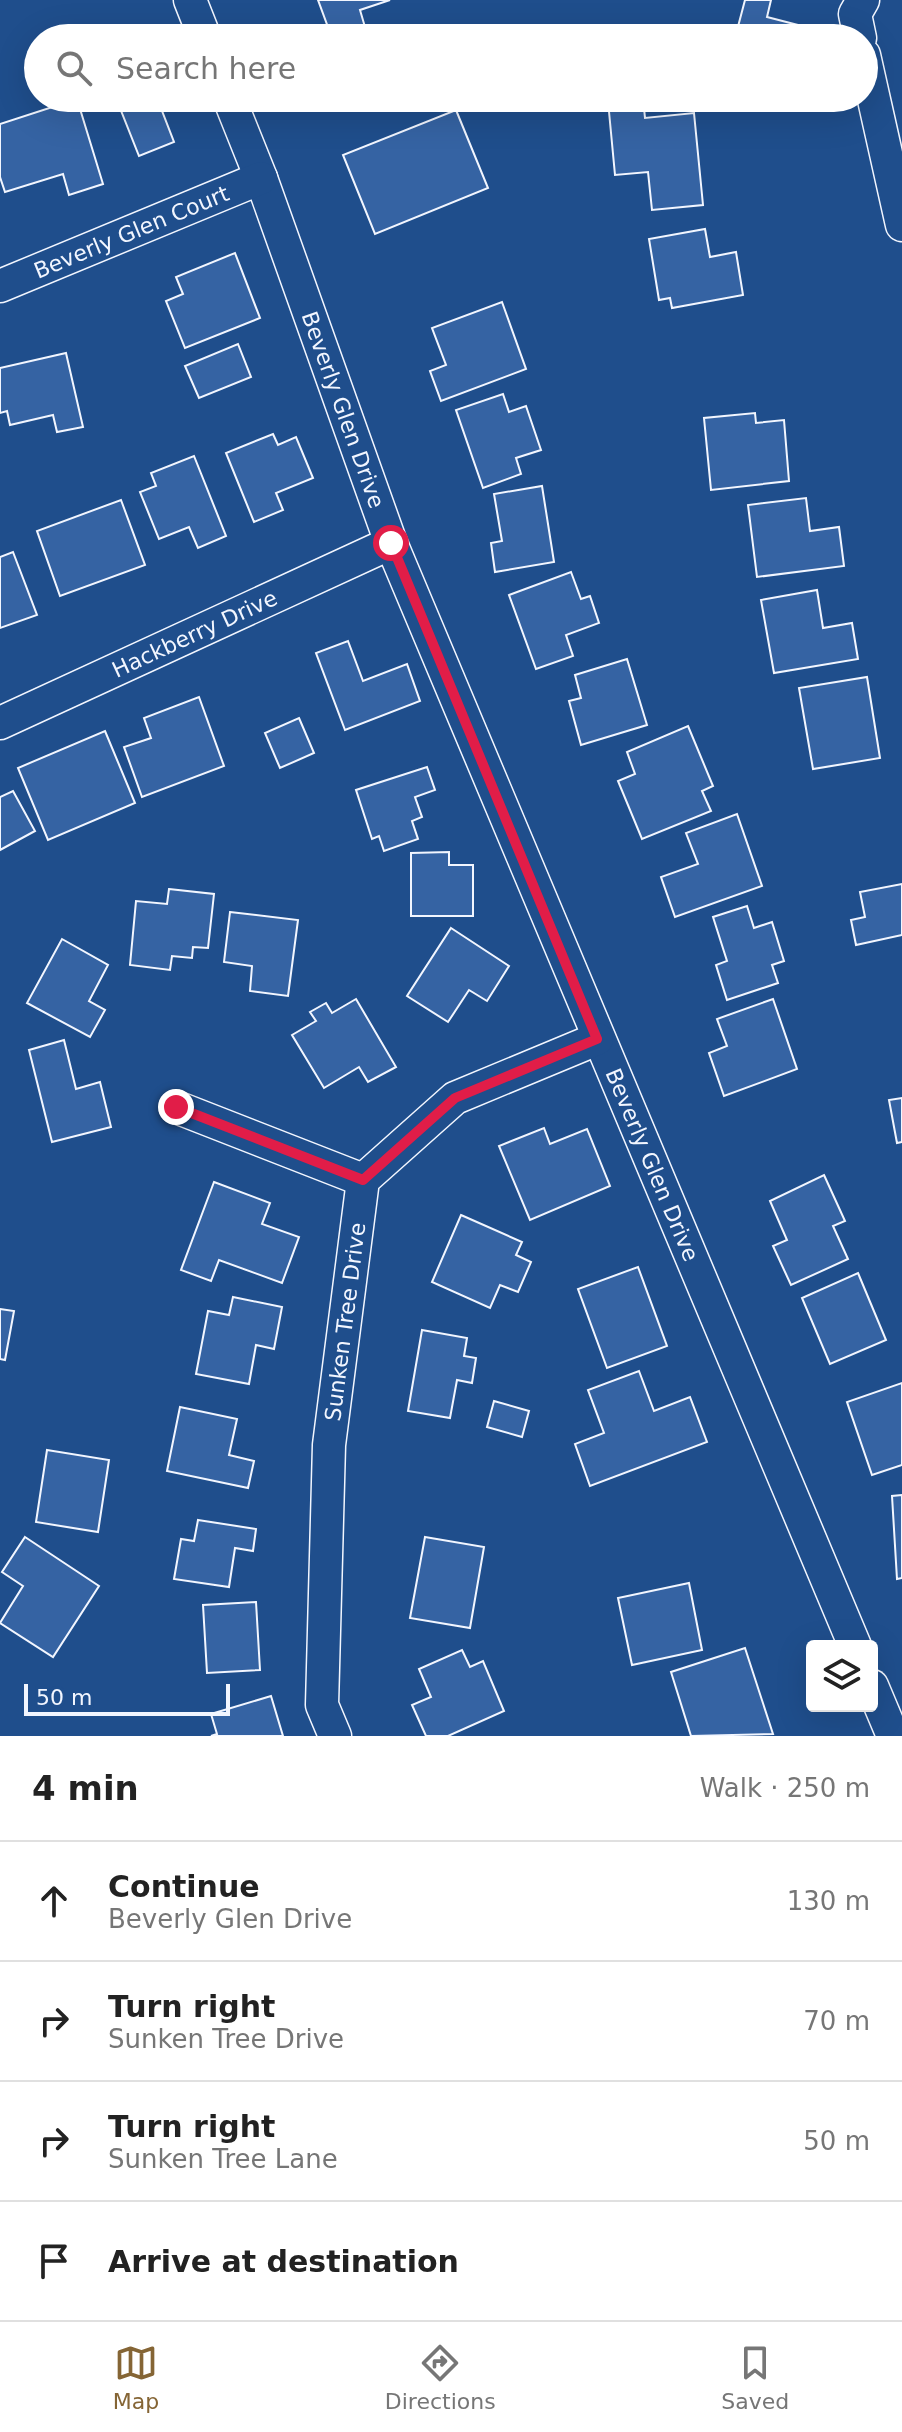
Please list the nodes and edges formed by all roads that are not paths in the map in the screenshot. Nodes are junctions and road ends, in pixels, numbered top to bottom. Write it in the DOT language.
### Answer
graph roads {
  1 [pos="190,0"];
  2 [pos="863,0"];
  3 [pos="199,24"];
  4 [pos="857,24"];
  5 [pos="235,112"];
  6 [pos="877,112"];
  7 [pos="261,178"];
  8 [pos="902,225"];
  9 [pos="0,286"];
  10 [pos="391,543"];
  11 [pos="0,723"];
  12 [pos="597,1039"];
  13 [pos="176,1107"];
  14 [pos="363,1180"];
  15 [pos="852,1640"];
  16 [pos="878,1700"];
  17 [pos="335,1736"];
  18 [pos="893,1736"];
  1 -- 3 [label="street"];
  2 -- 4 [label="street"];
  5 -- 7 [label="street, Beverly Glen Drive"];
  6 -- 8 [label="street"];
  7 -- 9 [label="street, Beverly Glen Court"];
  7 -- 10 [label="street, Beverly Glen Drive"];
  10 -- 11 [label="street, Hackberry Drive"];
  10 -- 12 [label="street, Beverly Glen Drive"];
  12 -- 14 [label="street"];
  12 -- 15 [label="street, Beverly Glen Drive"];
  13 -- 14 [label="street"];
  14 -- 17 [label="street, Sunken Tree Drive"];
  16 -- 18 [label="street"];
}
